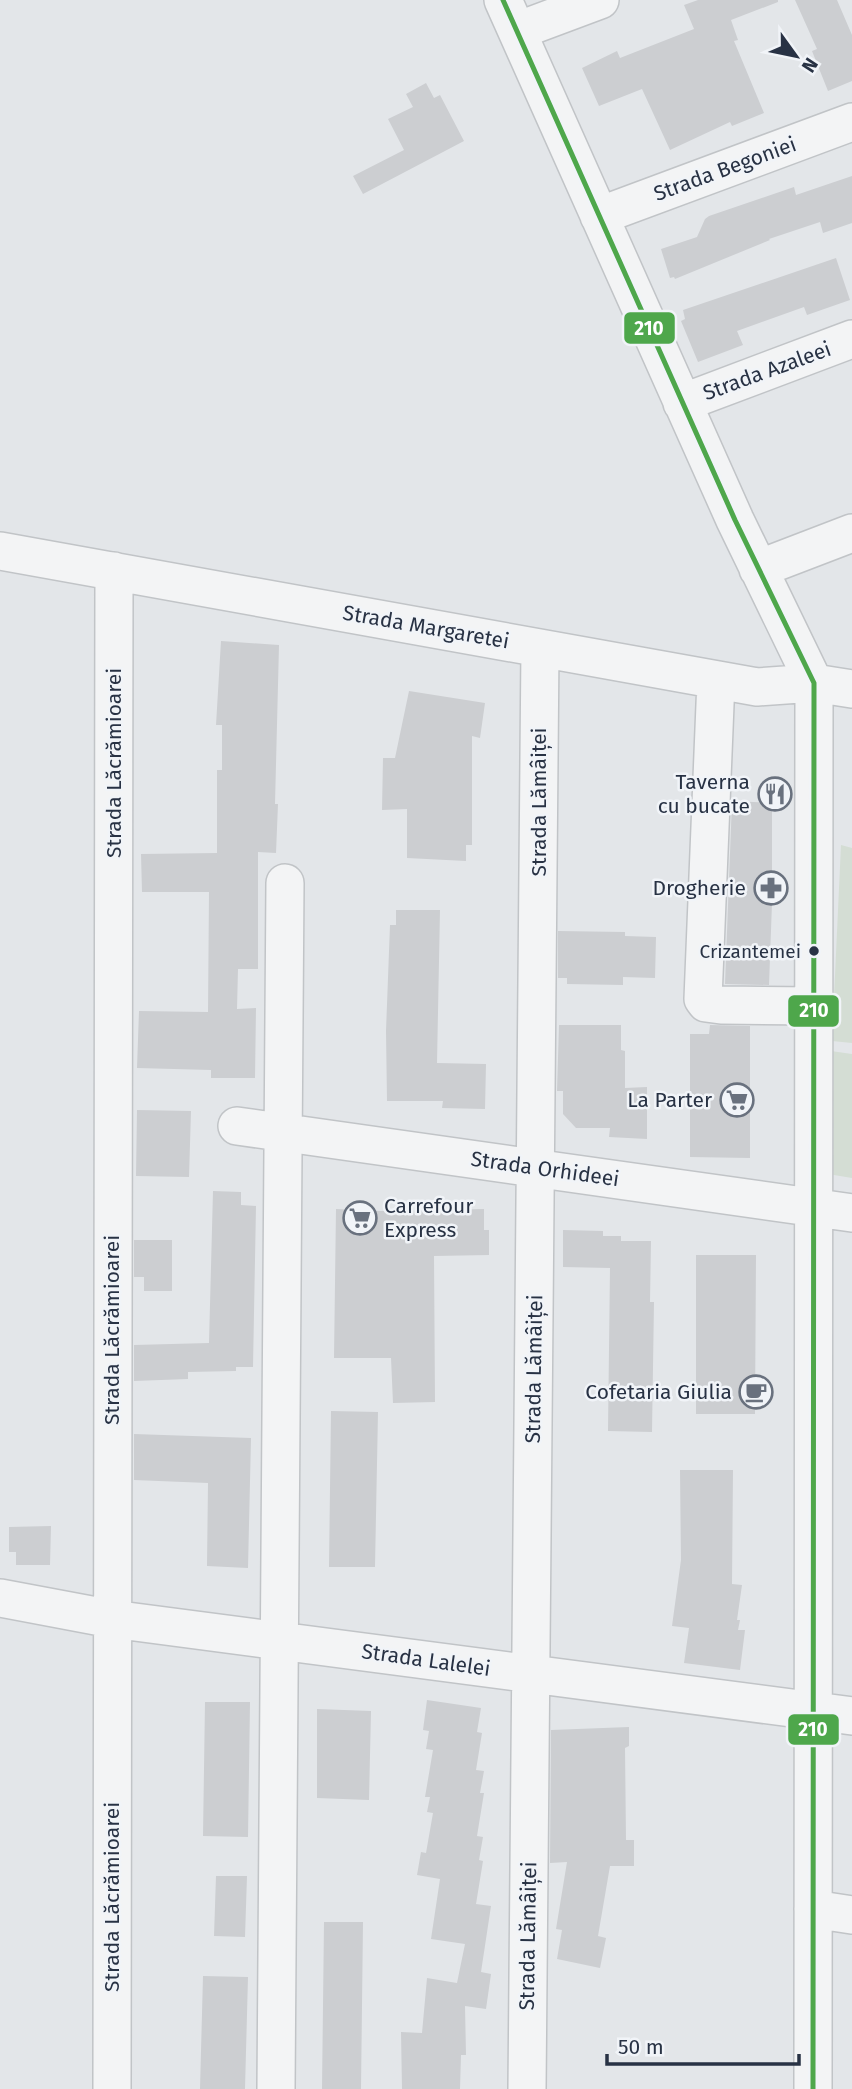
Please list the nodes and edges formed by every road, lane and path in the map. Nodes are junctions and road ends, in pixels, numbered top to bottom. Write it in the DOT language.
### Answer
graph roads {
  1 [pos="600,0"];
  2 [pos="510,16"];
  3 [pos="852,122"];
  4 [pos="599,216"];
  5 [pos="852,340"];
  6 [pos="682,402"];
  7 [pos="852,533"];
  8 [pos="0,551"];
  9 [pos="758,569"];
  10 [pos="114,571"];
  11 [pos="540,648"];
  12 [pos="716,680"];
  13 [pos="814,683"];
  14 [pos="852,689"];
  15 [pos="285,883"];
  16 [pos="814,1006"];
  17 [pos="237,1126"];
  18 [pos="283,1132"];
  19 [pos="536,1168"];
  20 [pos="813,1207"];
  21 [pos="852,1213"];
  22 [pos="0,1598"];
  23 [pos="112,1619"];
  24 [pos="279,1641"];
  25 [pos="531,1674"];
  26 [pos="813,1712"];
  27 [pos="852,1716"];
  28 [pos="813,1909"];
  29 [pos="852,1915"];
  30 [pos="111,2089"];
  31 [pos="276,2089"];
  32 [pos="527,2089"];
  33 [pos="813,2089"];
  1 -- 2 [label="street"];
  2 -- 4 [label="street"];
  3 -- 4 [label="street, Strada Begoniei"];
  4 -- 6 [label="street"];
  5 -- 6 [label="street, Strada Azaleei"];
  6 -- 9 [label="street"];
  7 -- 9 [label="street"];
  8 -- 10 [label="street, Strada Margaretei"];
  9 -- 13 [label="street"];
  10 -- 11 [label="street, Strada Margaretei"];
  10 -- 23 [label="street, Strada Lăcrămioarei"];
  11 -- 12 [label="street, Strada Margaretei"];
  11 -- 19 [label="street, Strada Lămâiței"];
  12 -- 13 [label="street, Strada Margaretei"];
  12 -- 16 [label="street"];
  13 -- 14 [label="street, Strada Margaretei"];
  13 -- 16 [label="street"];
  15 -- 18 [label="street"];
  16 -- 20 [label="street"];
  17 -- 18 [label="street, Strada Orhideei"];
  18 -- 19 [label="street, Strada Orhideei"];
  18 -- 24 [label="street"];
  19 -- 20 [label="street, Strada Orhideei"];
  19 -- 25 [label="street, Strada Lămâiței"];
  20 -- 21 [label="street, Strada Orhideei"];
  20 -- 26 [label="street"];
  22 -- 23 [label="street, Strada Lalelei"];
  23 -- 24 [label="street, Strada Lalelei"];
  23 -- 30 [label="street, Strada Lăcrămioarei"];
  24 -- 25 [label="street, Strada Lalelei"];
  24 -- 31 [label="street"];
  25 -- 26 [label="street, Strada Lalelei"];
  25 -- 32 [label="street, Strada Lămâiței"];
  26 -- 27 [label="street, Strada Lalelei"];
  26 -- 28 [label="street"];
  28 -- 29 [label="street"];
  28 -- 33 [label="street"];
}
